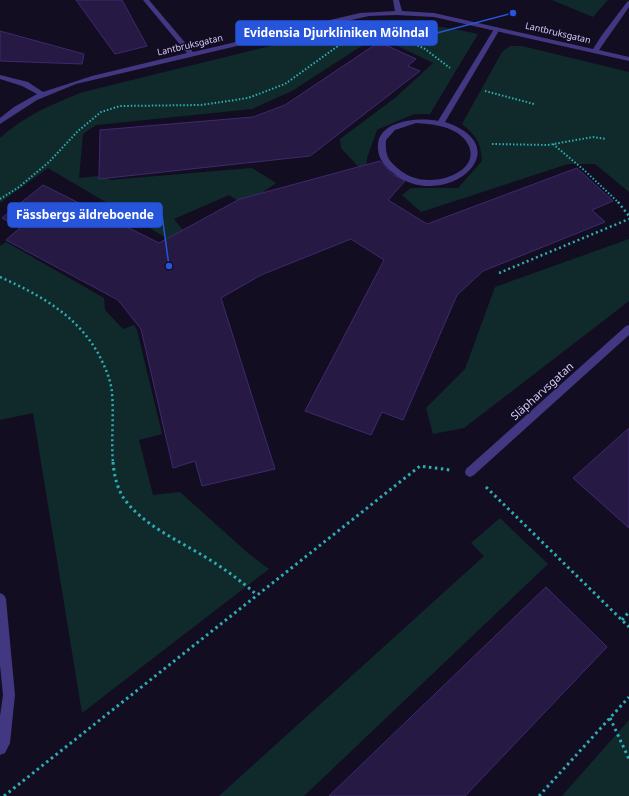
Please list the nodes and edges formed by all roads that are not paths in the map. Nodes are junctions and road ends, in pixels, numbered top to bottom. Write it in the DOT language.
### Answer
graph roads {
  1 [pos="146,0"];
  2 [pos="396,0"];
  3 [pos="629,3"];
  4 [pos="399,12"];
  5 [pos="497,29"];
  6 [pos="595,51"];
  7 [pos="191,54"];
  8 [pos="629,59"];
  9 [pos="0,77"];
  10 [pos="42,94"];
  11 [pos="0,122"];
  12 [pos="442,123"];
  13 [pos="629,329"];
  14 [pos="470,472"];
  15 [pos="0,599"];
  16 [pos="0,748"];
  1 -- 7 [label="street"];
  2 -- 4 [label="street"];
  3 -- 6 [label="street"];
  4 -- 5 [label="street, Lantbruksgatan"];
  4 -- 7 [label="street, Lantbruksgatan"];
  5 -- 6 [label="street, Lantbruksgatan"];
  5 -- 12 [label="street"];
  6 -- 8 [label="street, Lantbruksgatan"];
  7 -- 10 [label="street, Lantbruksgatan"];
  9 -- 10 [label="street"];
  10 -- 11 [label="street, Lantbruksgatan"];
  12 -- 12 [label="street"];
  13 -- 14 [label="street, Släpharvsgatan"];
  15 -- 16 [label="street"];
}
